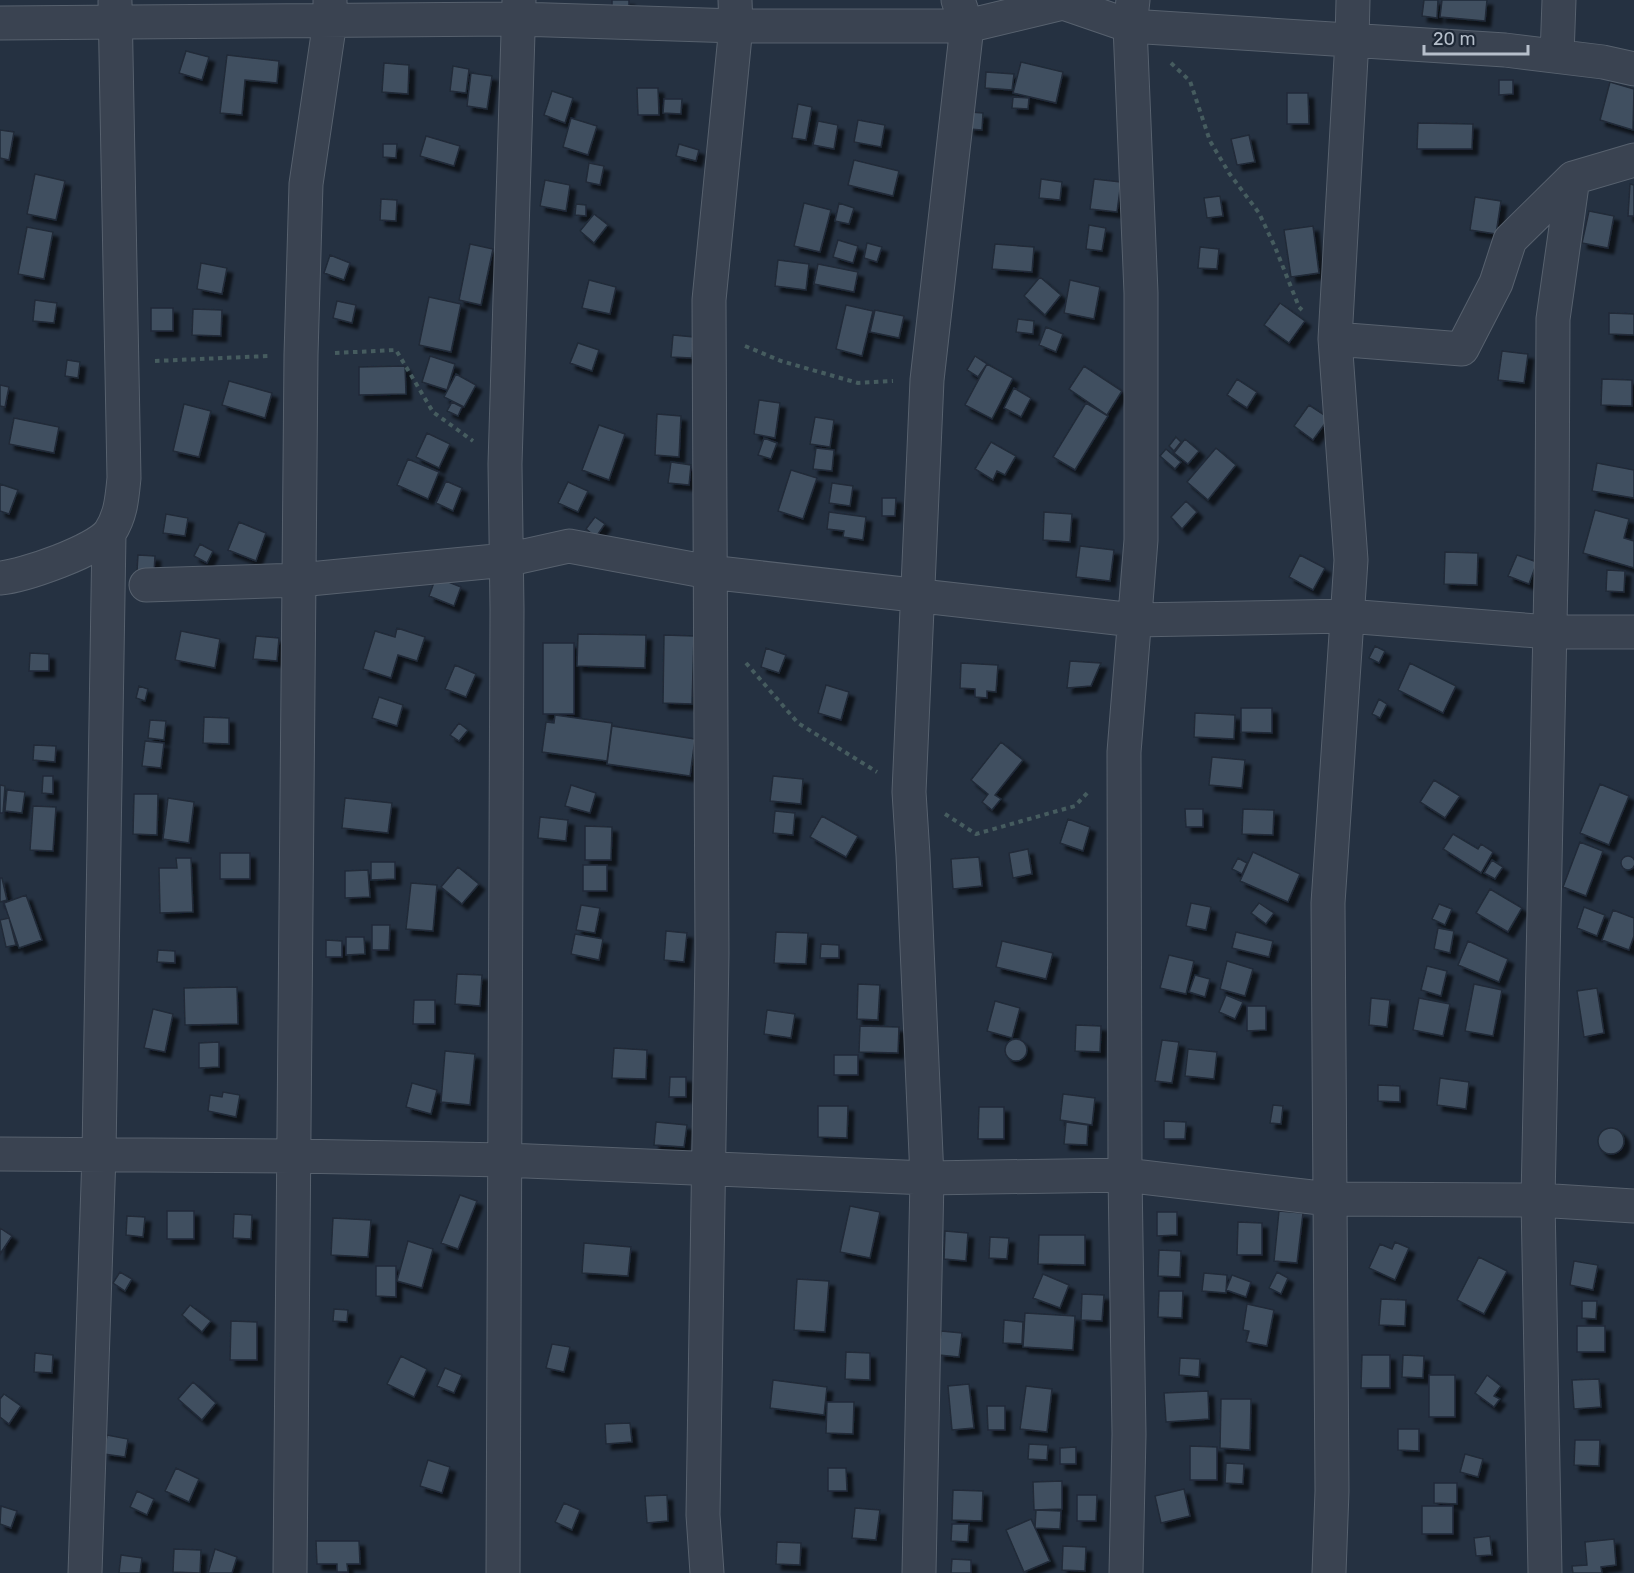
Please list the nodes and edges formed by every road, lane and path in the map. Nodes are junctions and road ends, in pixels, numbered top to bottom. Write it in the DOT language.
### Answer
graph roads {
  1 [pos="1353,0"];
  2 [pos="1559,0"];
  3 [pos="330,10"];
  4 [pos="518,10"];
  5 [pos="115,11"];
  6 [pos="735,13"];
  7 [pos="963,13"];
  8 [pos="1132,13"];
  9 [pos="0,23"];
  10 [pos="1353,40"];
  11 [pos="1557,56"];
  12 [pos="1634,69"];
  13 [pos="1634,160"];
  14 [pos="1573,178"];
  15 [pos="709,300"];
  16 [pos="1335,339"];
  17 [pos="301,355"];
  18 [pos="122,362"];
  19 [pos="927,380"];
  20 [pos="505,464"];
  21 [pos="109,534"];
  22 [pos="506,560"];
  23 [pos="709,572"];
  24 [pos="0,578"];
  25 [pos="299,580"];
  26 [pos="146,585"];
  27 [pos="918,595"];
  28 [pos="1347,616"];
  29 [pos="1134,620"];
  30 [pos="1550,632"];
  31 [pos="1634,632"];
  32 [pos="0,1154"];
  33 [pos="99,1154"];
  34 [pos="294,1156"];
  35 [pos="505,1160"];
  36 [pos="708,1168"];
  37 [pos="1125,1175"];
  38 [pos="927,1178"];
  39 [pos="1329,1200"];
  40 [pos="1538,1200"];
  41 [pos="1634,1206"];
  42 [pos="85,1573"];
  43 [pos="290,1573"];
  44 [pos="503,1573"];
  45 [pos="707,1573"];
  46 [pos="919,1573"];
  47 [pos="1126,1573"];
  48 [pos="1329,1573"];
  49 [pos="1545,1573"];
  1 -- 10 [label="street"];
  2 -- 11 [label="street"];
  3 -- 4 [label="street"];
  3 -- 5 [label="street"];
  3 -- 17 [label="street"];
  4 -- 6 [label="street"];
  4 -- 20 [label="street"];
  5 -- 9 [label="street"];
  5 -- 18 [label="street"];
  6 -- 7 [label="street"];
  6 -- 15 [label="street"];
  7 -- 8 [label="street"];
  7 -- 19 [label="street"];
  8 -- 10 [label="street"];
  8 -- 16 [label="path"];
  8 -- 29 [label="street"];
  10 -- 11 [label="street"];
  10 -- 16 [label="street"];
  11 -- 12 [label="street"];
  13 -- 14 [label="street"];
  14 -- 16 [label="street"];
  14 -- 30 [label="street"];
  15 -- 19 [label="path"];
  15 -- 23 [label="street"];
  16 -- 28 [label="street"];
  17 -- 18 [label="path"];
  17 -- 20 [label="path"];
  17 -- 25 [label="street"];
  18 -- 21 [label="street"];
  19 -- 27 [label="street"];
  20 -- 22 [label="street"];
  21 -- 24 [label="street"];
  21 -- 33 [label="street"];
  22 -- 23 [label="street"];
  22 -- 25 [label="street"];
  22 -- 35 [label="street"];
  23 -- 27 [label="street"];
  23 -- 36 [label="street"];
  25 -- 26 [label="street"];
  25 -- 34 [label="street"];
  27 -- 29 [label="street"];
  27 -- 38 [label="street"];
  28 -- 29 [label="street"];
  28 -- 30 [label="street"];
  28 -- 39 [label="street"];
  29 -- 37 [label="street"];
  30 -- 31 [label="street"];
  30 -- 40 [label="street"];
  32 -- 33 [label="street"];
  33 -- 34 [label="street"];
  33 -- 42 [label="street"];
  34 -- 35 [label="street"];
  34 -- 43 [label="street"];
  35 -- 36 [label="street"];
  35 -- 44 [label="street"];
  36 -- 38 [label="street"];
  36 -- 45 [label="street"];
  37 -- 38 [label="street"];
  37 -- 39 [label="street"];
  37 -- 47 [label="street"];
  38 -- 46 [label="street"];
  39 -- 40 [label="street"];
  39 -- 48 [label="street"];
  40 -- 41 [label="street"];
  40 -- 49 [label="street"];
}
